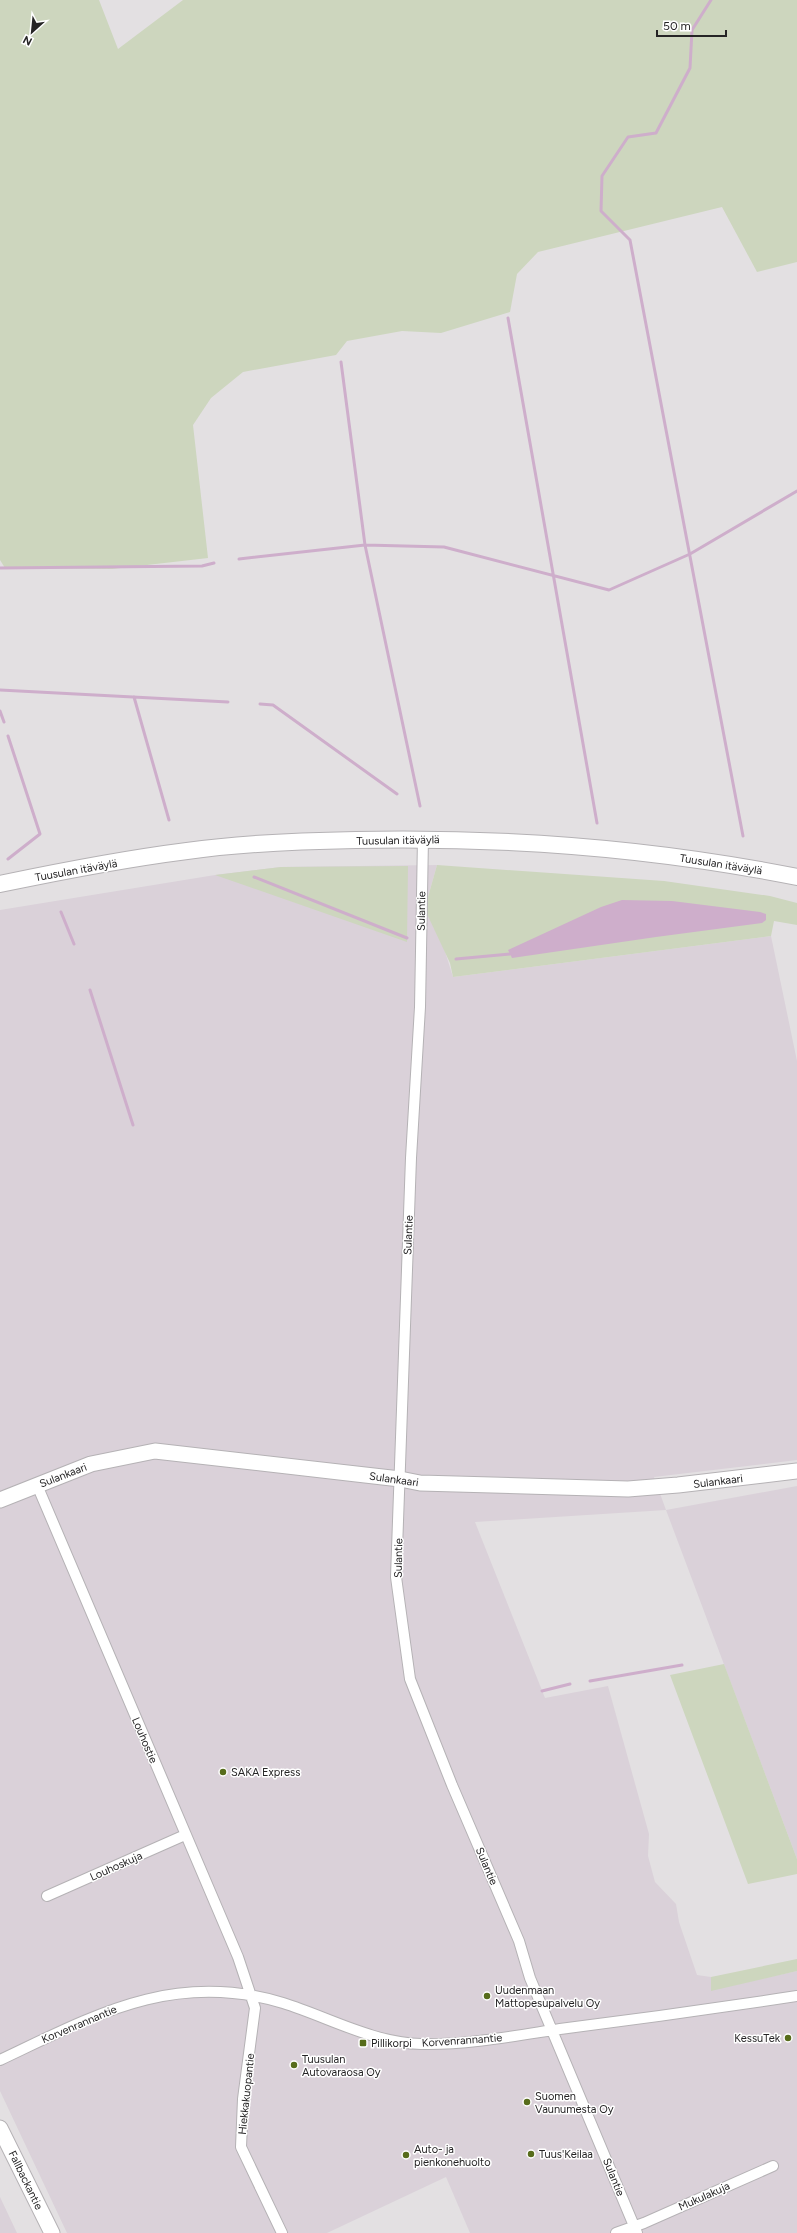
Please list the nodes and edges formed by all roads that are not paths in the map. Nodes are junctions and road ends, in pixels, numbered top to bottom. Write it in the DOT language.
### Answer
graph roads {
  1 [pos="423,838"];
  2 [pos="797,877"];
  3 [pos="0,884"];
  4 [pos="797,1470"];
  5 [pos="400,1479"];
  6 [pos="37,1485"];
  7 [pos="0,1500"];
  8 [pos="185,1835"];
  9 [pos="48,1896"];
  10 [pos="251,1996"];
  11 [pos="797,1996"];
  12 [pos="552,2030"];
  13 [pos="0,2060"];
  14 [pos="0,2128"];
  15 [pos="773,2166"];
  16 [pos="636,2229"];
  17 [pos="52,2233"];
  18 [pos="282,2233"];
  19 [pos="616,2233"];
  1 -- 2 [label="main road, Tuusulan itäväylä"];
  1 -- 3 [label="main road, Tuusulan itäväylä"];
  1 -- 5 [label="street, Sulantie"];
  4 -- 5 [label="street, Sulankaari"];
  5 -- 6 [label="street, Sulankaari"];
  5 -- 12 [label="street, Sulantie"];
  6 -- 7 [label="street, Sulankaari"];
  6 -- 8 [label="street, Louhostie"];
  8 -- 9 [label="street, Louhoskuja"];
  8 -- 10 [label="street, Louhostie"];
  10 -- 12 [label="street, Korvenrannantie"];
  10 -- 13 [label="street, Korvenrannantie"];
  10 -- 18 [label="street, Hiekkakuopantie"];
  11 -- 12 [label="street, Korvenrannantie"];
  12 -- 16 [label="street, Sulantie"];
  14 -- 17 [label="street, Fallbackantie"];
  15 -- 16 [label="street, Mukulakuja"];
  16 -- 19 [label="street, Mukulakuja"];
}
